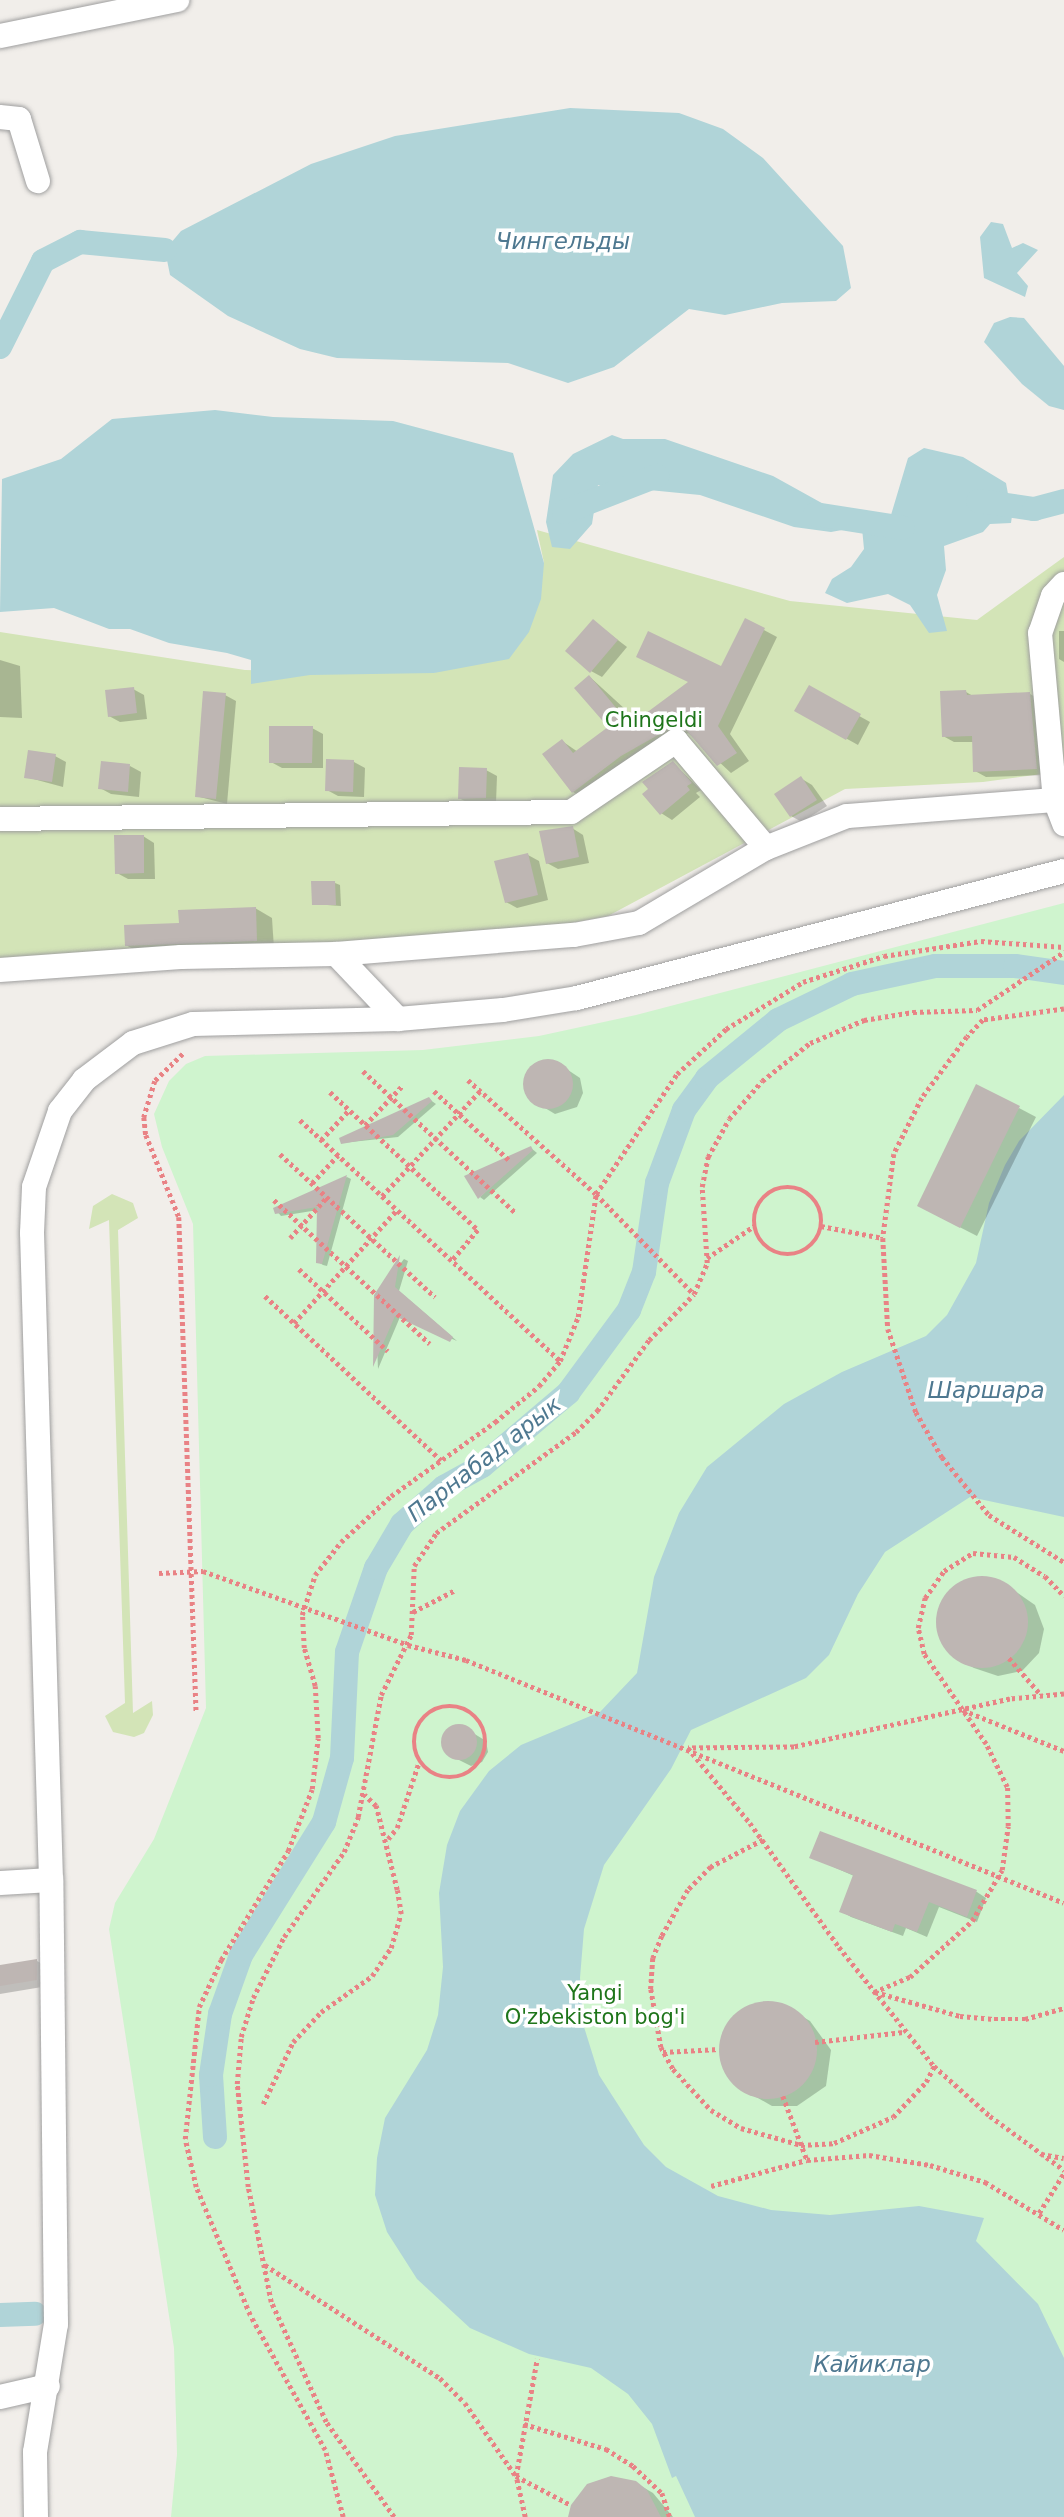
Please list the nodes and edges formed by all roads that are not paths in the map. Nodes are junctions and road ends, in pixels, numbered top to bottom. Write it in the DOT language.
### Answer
graph roads {
  1 [pos="177,0"];
  2 [pos="143,4"];
  3 [pos="0,36"];
  4 [pos="0,117"];
  5 [pos="38,181"];
  6 [pos="1064,584"];
  7 [pos="1055,800"];
  8 [pos="0,819"];
  9 [pos="1064,824"];
  10 [pos="766,848"];
  11 [pos="1064,871"];
  12 [pos="336,954"];
  13 [pos="0,970"];
  14 [pos="398,1019"];
  15 [pos="51,1881"];
  16 [pos="0,1883"];
  17 [pos="48,2386"];
  18 [pos="0,2397"];
  19 [pos="36,2517"];
  1 -- 2 [label="street"];
  2 -- 3 [label="street"];
  4 -- 5 [label="street"];
  6 -- 7 [label="street"];
  7 -- 9 [label="street"];
  7 -- 10 [label="street"];
  8 -- 10 [label="street"];
  10 -- 12 [label="street"];
  11 -- 14 [label="street"];
  12 -- 13 [label="street"];
  12 -- 14 [label="street"];
  14 -- 15 [label="street"];
  15 -- 16 [label="street"];
  15 -- 17 [label="street"];
  17 -- 18 [label="street"];
  17 -- 19 [label="street"];
}
